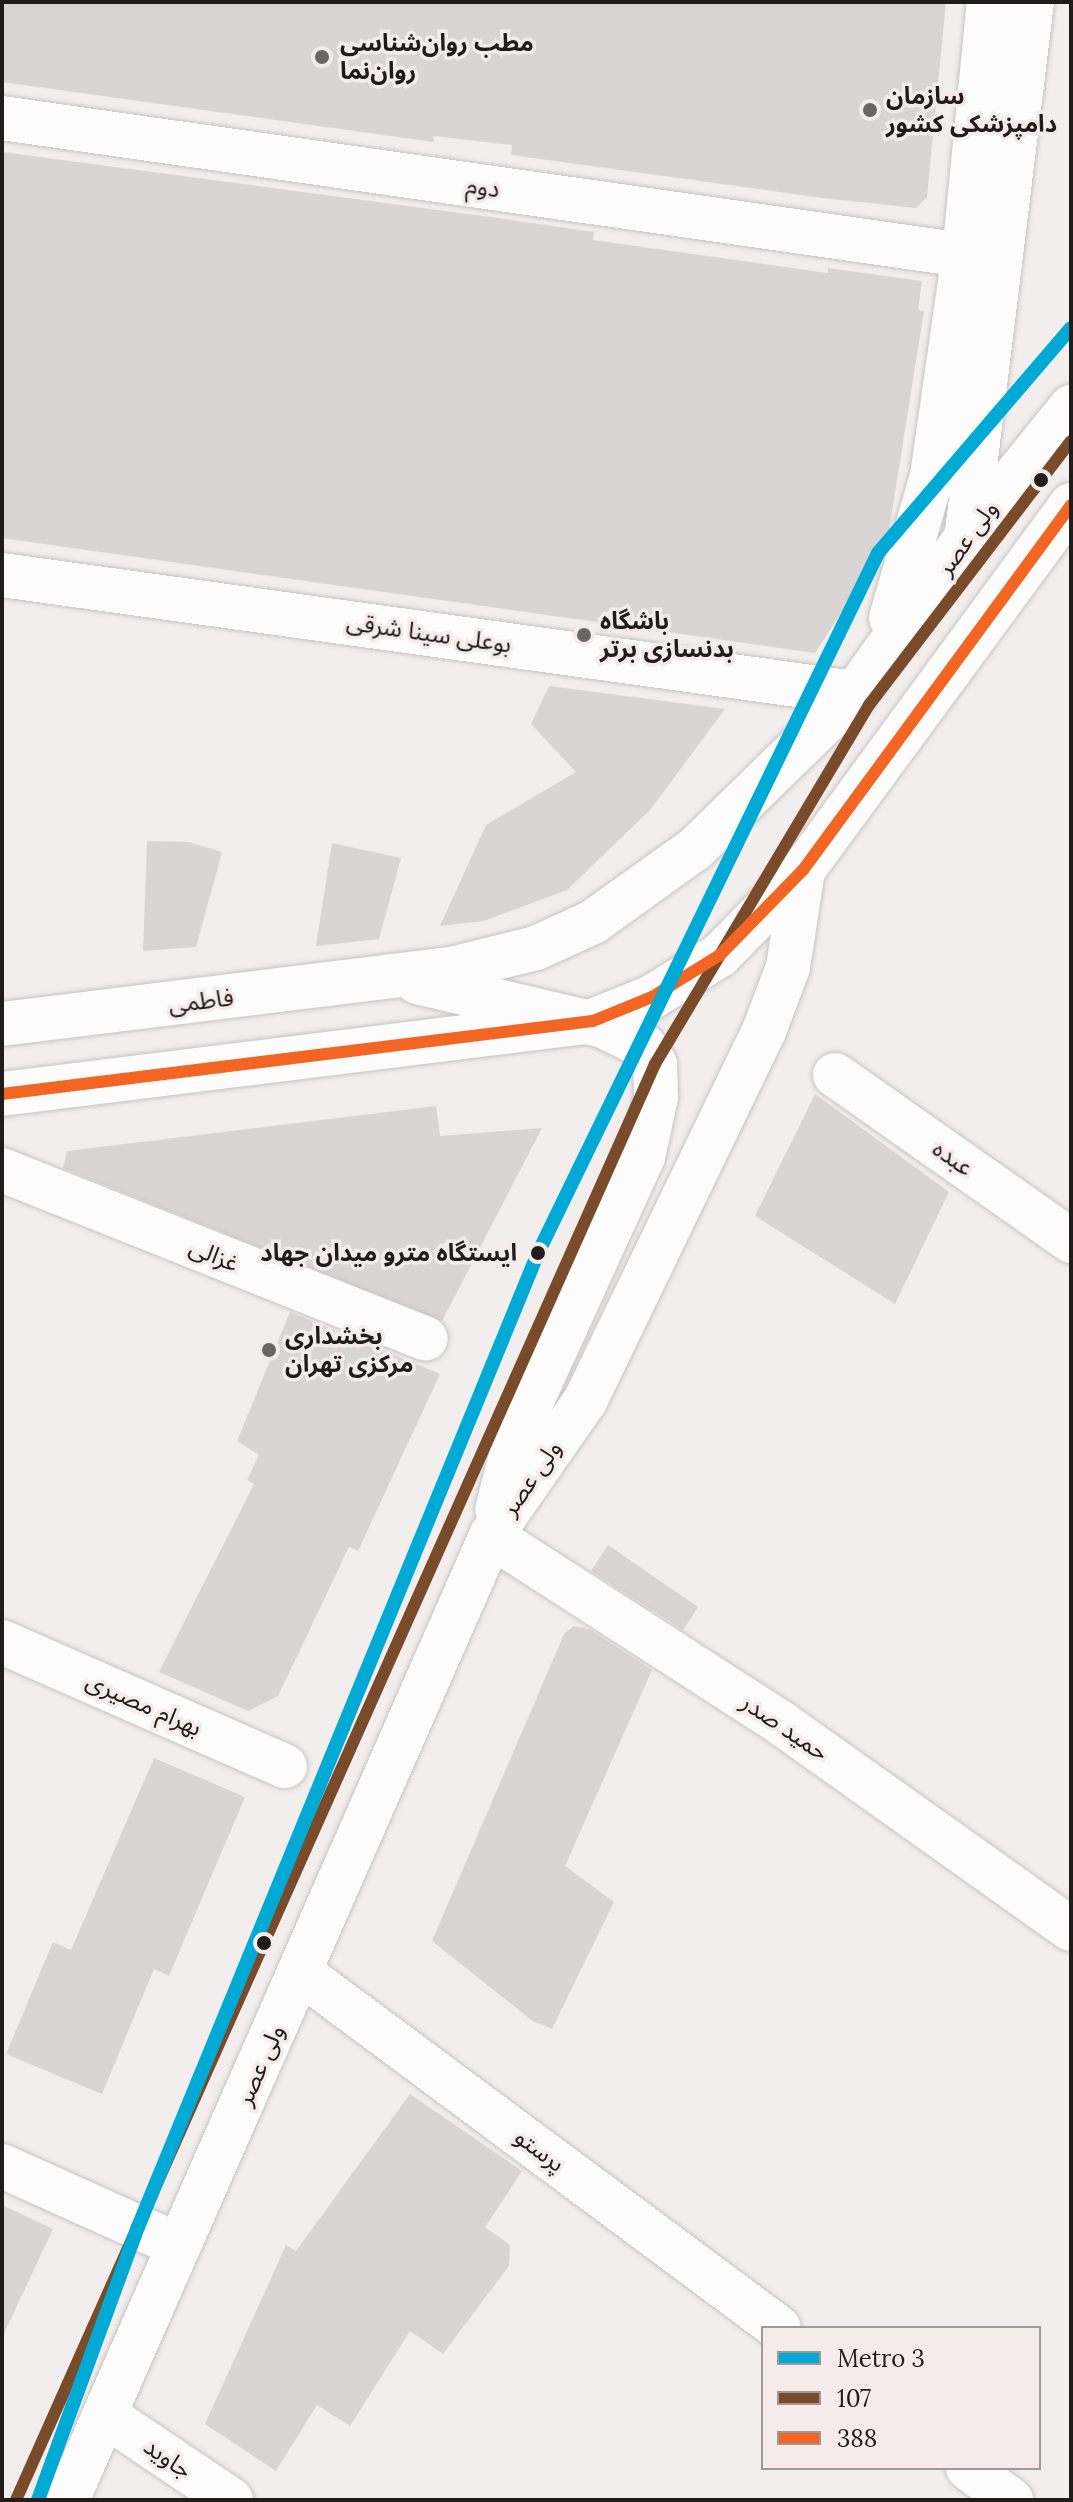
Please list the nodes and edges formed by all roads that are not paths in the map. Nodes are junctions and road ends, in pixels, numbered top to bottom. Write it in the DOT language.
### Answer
graph roads {
  1 [pos="989,2"];
  2 [pos="1032,2"];
  3 [pos="2,118"];
  4 [pos="964,255"];
  5 [pos="1069,410"];
  6 [pos="984,417"];
  7 [pos="1071,505"];
  8 [pos="967,536"];
  9 [pos="2,575"];
  10 [pos="998,598"];
  11 [pos="855,693"];
  12 [pos="803,870"];
  13 [pos="399,978"];
  14 [pos="591,1022"];
  15 [pos="2,1024"];
  16 [pos="835,1075"];
  17 [pos="2,1094"];
  18 [pos="2,1170"];
  19 [pos="1071,1241"];
  20 [pos="426,1339"];
  21 [pos="491,1536"];
  22 [pos="2,1642"];
  23 [pos="285,1766"];
  24 [pos="1071,1929"];
  25 [pos="301,1973"];
  26 [pos="2,2166"];
  27 [pos="178,2245"];
  28 [pos="776,2326"];
  29 [pos="105,2415"];
  30 [pos="971,2470"];
  31 [pos="67,2500"];
  32 [pos="231,2500"];
  33 [pos="1011,2500"];
  1 -- 4 [label="main road"];
  2 -- 6 [label="main road"];
  3 -- 4 [label="main road, دوم"];
  4 -- 11 [label="main road"];
  5 -- 6 [label="main road"];
  5 -- 8 [label="main road, ولی عصر"];
  6 -- 8 [label="main road"];
  7 -- 10 [label="main road"];
  8 -- 10 [label="main road"];
  8 -- 11 [label="main road, ولی عصر"];
  9 -- 11 [label="main road, بوعلی سینا شرقی"];
  10 -- 12 [label="main road"];
  11 -- 13 [label="main road, ولی عصر"];
  12 -- 14 [label="main road"];
  12 -- 21 [label="main road, ولی عصر"];
  13 -- 14 [label="main road"];
  13 -- 15 [label="main road, فاطمی"];
  14 -- 17 [label="main road"];
  14 -- 21 [label="main road"];
  16 -- 19 [label="main road, عبده"];
  18 -- 20 [label="main road, غزالی"];
  21 -- 24 [label="main road, حمید صدر"];
  21 -- 25 [label="main road, ولی عصر"];
  22 -- 23 [label="main road, بهرام مصیری"];
  25 -- 27 [label="main road, ولی عصر"];
  25 -- 28 [label="main road, پرستو"];
  26 -- 27 [label="main road"];
  27 -- 29 [label="main road, ولی عصر"];
  29 -- 31 [label="main road, ولی عصر"];
  29 -- 32 [label="main road, جاوید"];
  30 -- 33 [label="main road"];
}
